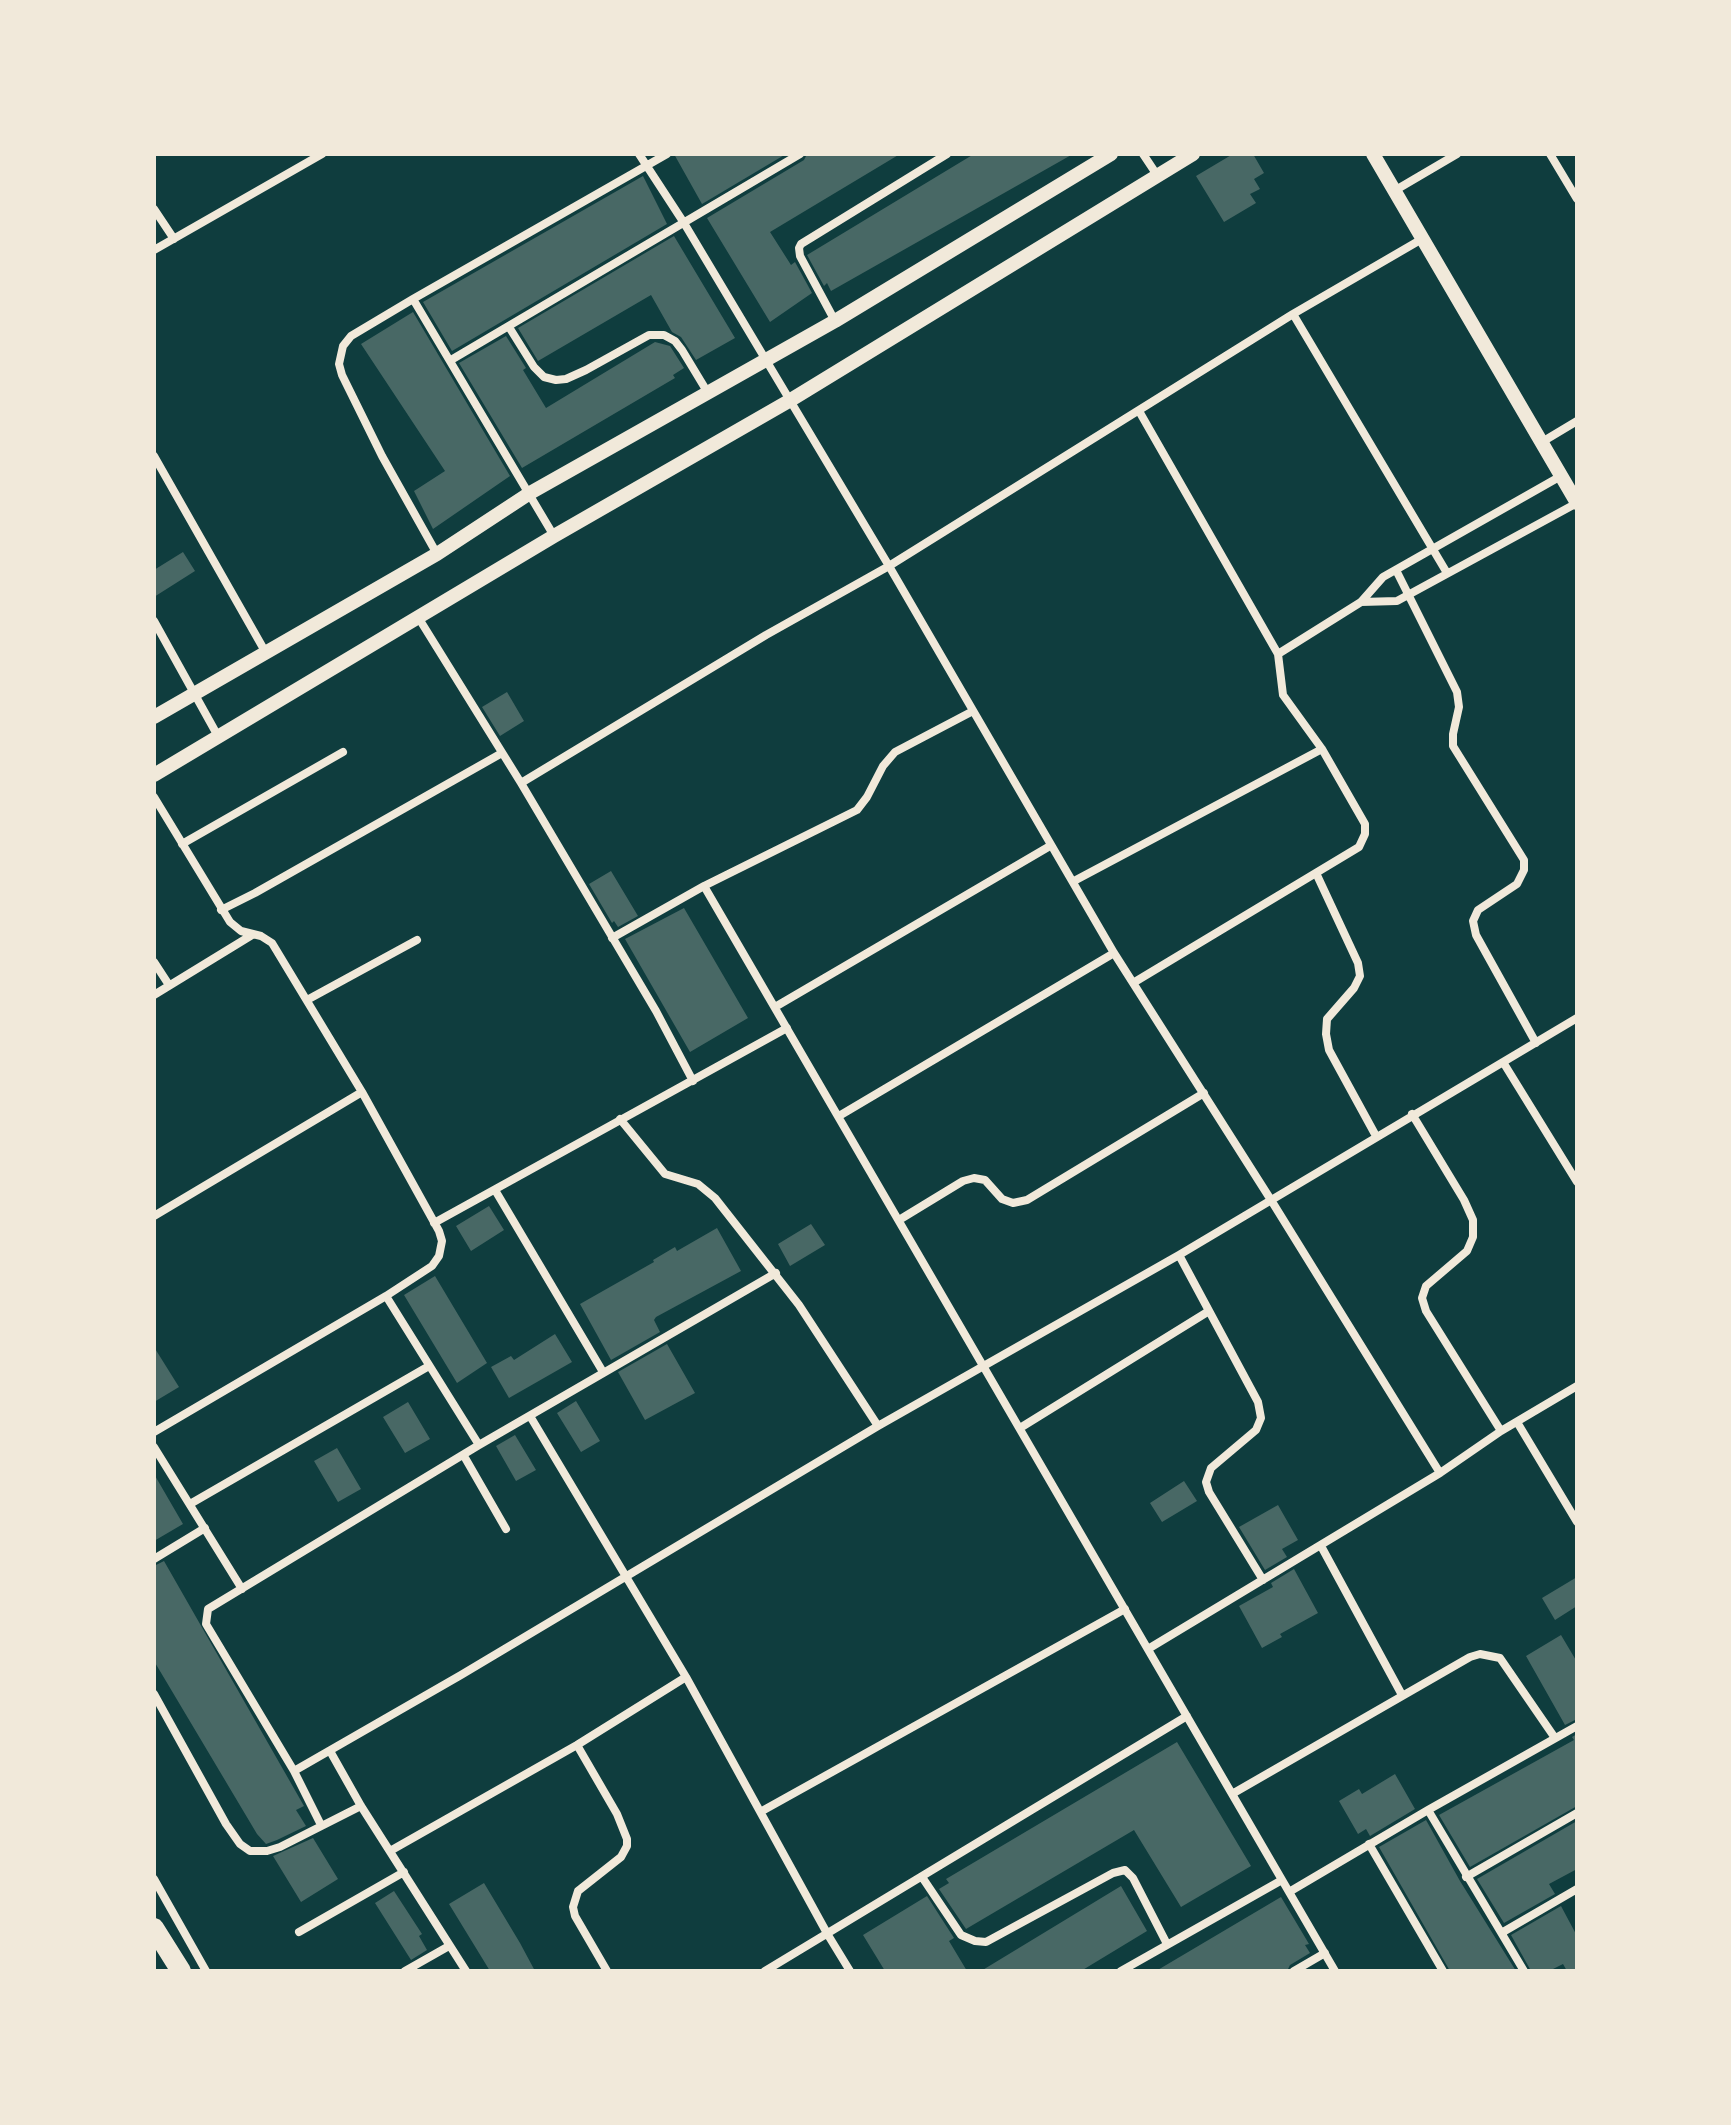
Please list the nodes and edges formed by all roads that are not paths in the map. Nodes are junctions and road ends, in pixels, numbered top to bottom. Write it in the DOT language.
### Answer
graph roads {
  1 [pos="322,154"];
  2 [pos="639,154"];
  3 [pos="667,154"];
  4 [pos="800,154"];
  5 [pos="947,154"];
  6 [pos="1111,154"];
  7 [pos="1143,154"];
  8 [pos="1193,154"];
  9 [pos="1373,154"];
  10 [pos="1457,154"];
  11 [pos="1550,154"];
  12 [pos="646,166"];
  13 [pos="1157,175"];
  14 [pos="1394,191"];
  15 [pos="1577,199"];
  16 [pos="154,209"];
  17 [pos="684,223"];
  18 [pos="174,239"];
  19 [pos="1422,239"];
  20 [pos="154,250"];
  21 [pos="413,299"];
  22 [pos="1293,314"];
  23 [pos="835,321"];
  24 [pos="509,327"];
  25 [pos="451,360"];
  26 [pos="765,360"];
  27 [pos="708,393"];
  28 [pos="789,401"];
  29 [pos="1139,411"];
  30 [pos="1577,421"];
  31 [pos="1542,442"];
  32 [pos="154,456"];
  33 [pos="1561,476"];
  34 [pos="530,493"];
  35 [pos="1577,503"];
  36 [pos="554,536"];
  37 [pos="1432,549"];
  38 [pos="437,554"];
  39 [pos="889,566"];
  40 [pos="1396,570"];
  41 [pos="1447,573"];
  42 [pos="1410,594"];
  43 [pos="1361,602"];
  44 [pos="417,617"];
  45 [pos="154,621"];
  46 [pos="266,653"];
  47 [pos="1278,654"];
  48 [pos="196,693"];
  49 [pos="973,711"];
  50 [pos="154,717"];
  51 [pos="219,738"];
  52 [pos="1322,749"];
  53 [pos="343,752"];
  54 [pos="502,753"];
  55 [pos="154,775"];
  56 [pos="521,783"];
  57 [pos="154,797"];
  58 [pos="182,844"];
  59 [pos="1050,846"];
  60 [pos="1316,873"];
  61 [pos="1074,881"];
  62 [pos="704,886"];
  63 [pos="221,910"];
  64 [pos="252,935"];
  65 [pos="612,938"];
  66 [pos="417,940"];
  67 [pos="1114,953"];
  68 [pos="154,962"];
  69 [pos="1133,983"];
  70 [pos="169,985"];
  71 [pos="154,995"];
  72 [pos="307,1000"];
  73 [pos="775,1007"];
  74 [pos="1577,1018"];
  75 [pos="787,1028"];
  76 [pos="1536,1043"];
  77 [pos="1503,1062"];
  78 [pos="693,1081"];
  79 [pos="362,1092"];
  80 [pos="1204,1093"];
  81 [pos="1412,1114"];
  82 [pos="839,1116"];
  83 [pos="620,1119"];
  84 [pos="1376,1136"];
  85 [pos="1577,1182"];
  86 [pos="495,1190"];
  87 [pos="1271,1200"];
  88 [pos="154,1216"];
  89 [pos="899,1220"];
  90 [pos="434,1223"];
  91 [pos="1179,1255"];
  92 [pos="776,1273"];
  93 [pos="386,1296"];
  94 [pos="1209,1311"];
  95 [pos="429,1366"];
  96 [pos="984,1366"];
  97 [pos="603,1372"];
  98 [pos="1577,1386"];
  99 [pos="530,1416"];
  100 [pos="1517,1422"];
  101 [pos="878,1426"];
  102 [pos="1020,1428"];
  103 [pos="1501,1431"];
  104 [pos="154,1432"];
  105 [pos="479,1445"];
  106 [pos="154,1447"];
  107 [pos="464,1456"];
  108 [pos="1440,1473"];
  109 [pos="190,1504"];
  110 [pos="1573,1506"];
  111 [pos="1577,1522"];
  112 [pos="205,1528"];
  113 [pos="506,1529"];
  114 [pos="1321,1546"];
  115 [pos="154,1559"];
  116 [pos="627,1576"];
  117 [pos="1263,1580"];
  118 [pos="242,1589"];
  119 [pos="1125,1609"];
  120 [pos="1148,1649"];
  121 [pos="686,1677"];
  122 [pos="154,1694"];
  123 [pos="1402,1695"];
  124 [pos="1187,1716"];
  125 [pos="1577,1726"];
  126 [pos="1555,1738"];
  127 [pos="577,1745"];
  128 [pos="330,1751"];
  129 [pos="294,1771"];
  130 [pos="1232,1794"];
  131 [pos="361,1806"];
  132 [pos="1428,1810"];
  133 [pos="762,1811"];
  134 [pos="1577,1813"];
  135 [pos="321,1825"];
  136 [pos="1369,1844"];
  137 [pos="390,1851"];
  138 [pos="404,1872"];
  139 [pos="922,1877"];
  140 [pos="1466,1877"];
  141 [pos="154,1879"];
  142 [pos="1282,1880"];
  143 [pos="1577,1889"];
  144 [pos="1289,1892"];
  145 [pos="154,1928"];
  146 [pos="299,1932"];
  147 [pos="1503,1932"];
  148 [pos="828,1935"];
  149 [pos="1167,1944"];
  150 [pos="449,1946"];
  151 [pos="1325,1953"];
  152 [pos="181,1971"];
  153 [pos="206,1971"];
  154 [pos="405,1971"];
  155 [pos="466,1971"];
  156 [pos="607,1971"];
  157 [pos="765,1971"];
  158 [pos="850,1971"];
  159 [pos="1121,1971"];
  160 [pos="1294,1971"];
  161 [pos="1335,1971"];
  162 [pos="1443,1971"];
  163 [pos="1524,1971"];
  1 -- 18 [label="street"];
  2 -- 12 [label="street"];
  3 -- 12 [label="street"];
  4 -- 17 [label="street"];
  5 -- 23 [label="street"];
  6 -- 23 [label="street"];
  7 -- 13 [label="street"];
  8 -- 13 [label="street"];
  9 -- 14 [label="street"];
  10 -- 14 [label="street"];
  11 -- 15 [label="street"];
  12 -- 17 [label="street"];
  12 -- 21 [label="street"];
  13 -- 28 [label="street"];
  14 -- 19 [label="street"];
  16 -- 18 [label="street"];
  17 -- 24 [label="street"];
  17 -- 26 [label="street"];
  18 -- 20 [label="street"];
  19 -- 22 [label="street"];
  19 -- 31 [label="street"];
  21 -- 25 [label="street"];
  21 -- 38 [label="street"];
  22 -- 29 [label="street"];
  22 -- 37 [label="street"];
  23 -- 26 [label="street"];
  24 -- 25 [label="street"];
  24 -- 27 [label="street"];
  25 -- 34 [label="street"];
  26 -- 27 [label="street"];
  26 -- 28 [label="street"];
  27 -- 34 [label="street"];
  28 -- 36 [label="street"];
  28 -- 39 [label="street"];
  29 -- 39 [label="street"];
  29 -- 47 [label="street"];
  30 -- 31 [label="street"];
  31 -- 33 [label="street"];
  32 -- 46 [label="street"];
  33 -- 35 [label="street"];
  33 -- 37 [label="street"];
  34 -- 36 [label="street"];
  34 -- 38 [label="street"];
  35 -- 41 [label="street"];
  36 -- 44 [label="street"];
  37 -- 40 [label="street"];
  37 -- 41 [label="street"];
  38 -- 46 [label="street"];
  39 -- 49 [label="street"];
  39 -- 56 [label="street"];
  40 -- 42 [label="street"];
  40 -- 43 [label="street"];
  41 -- 42 [label="street"];
  42 -- 43 [label="street"];
  42 -- 76 [label="street"];
  43 -- 47 [label="street"];
  44 -- 51 [label="street"];
  44 -- 54 [label="street"];
  45 -- 48 [label="street"];
  46 -- 48 [label="street"];
  47 -- 52 [label="street"];
  48 -- 50 [label="street"];
  48 -- 51 [label="street"];
  49 -- 59 [label="street"];
  49 -- 62 [label="street"];
  51 -- 55 [label="street"];
  52 -- 60 [label="street"];
  52 -- 61 [label="street"];
  53 -- 58 [label="street"];
  54 -- 56 [label="street"];
  54 -- 63 [label="street"];
  56 -- 65 [label="street"];
  57 -- 58 [label="street"];
  58 -- 63 [label="street"];
  59 -- 61 [label="street"];
  59 -- 73 [label="street"];
  60 -- 69 [label="street"];
  60 -- 84 [label="street"];
  61 -- 67 [label="street"];
  62 -- 65 [label="street"];
  62 -- 73 [label="street"];
  63 -- 64 [label="street"];
  64 -- 70 [label="street"];
  64 -- 72 [label="street"];
  65 -- 78 [label="street"];
  66 -- 72 [label="street"];
  67 -- 69 [label="street"];
  67 -- 82 [label="street"];
  68 -- 70 [label="street"];
  69 -- 80 [label="street"];
  70 -- 71 [label="street"];
  72 -- 79 [label="street"];
  73 -- 75 [label="street"];
  74 -- 76 [label="street"];
  75 -- 78 [label="street"];
  75 -- 82 [label="street"];
  76 -- 77 [label="street"];
  77 -- 81 [label="street"];
  77 -- 85 [label="street"];
  78 -- 83 [label="street"];
  79 -- 88 [label="street"];
  79 -- 90 [label="street"];
  80 -- 87 [label="street"];
  80 -- 89 [label="street"];
  81 -- 84 [label="street"];
  81 -- 103 [label="street"];
  82 -- 89 [label="street"];
  83 -- 86 [label="street"];
  83 -- 92 [label="street"];
  84 -- 87 [label="street"];
  86 -- 90 [label="street"];
  86 -- 97 [label="street"];
  87 -- 91 [label="street"];
  87 -- 108 [label="street"];
  89 -- 96 [label="street"];
  90 -- 93 [label="street"];
  91 -- 94 [label="street"];
  91 -- 96 [label="street"];
  92 -- 97 [label="street"];
  92 -- 101 [label="street"];
  93 -- 95 [label="street"];
  93 -- 104 [label="street"];
  94 -- 102 [label="street"];
  94 -- 117 [label="street"];
  95 -- 105 [label="street"];
  95 -- 109 [label="street"];
  96 -- 101 [label="street"];
  96 -- 102 [label="street"];
  97 -- 99 [label="street"];
  98 -- 100 [label="street"];
  99 -- 105 [label="street"];
  99 -- 116 [label="street"];
  100 -- 103 [label="street"];
  100 -- 110 [label="street"];
  101 -- 116 [label="street"];
  102 -- 119 [label="street"];
  103 -- 108 [label="street"];
  105 -- 107 [label="street"];
  106 -- 109 [label="street"];
  107 -- 113 [label="street"];
  107 -- 118 [label="street"];
  108 -- 114 [label="street"];
  109 -- 112 [label="street"];
  110 -- 111 [label="street"];
  112 -- 115 [label="street"];
  112 -- 118 [label="street"];
  114 -- 117 [label="street"];
  114 -- 123 [label="street"];
  116 -- 121 [label="street"];
  116 -- 128 [label="street"];
  117 -- 120 [label="street"];
  118 -- 129 [label="street"];
  119 -- 120 [label="street"];
  119 -- 133 [label="street"];
  120 -- 124 [label="street"];
  121 -- 127 [label="street"];
  121 -- 133 [label="street"];
  122 -- 135 [label="street"];
  123 -- 126 [label="street"];
  123 -- 130 [label="street"];
  124 -- 130 [label="street"];
  124 -- 139 [label="street"];
  125 -- 126 [label="street"];
  126 -- 132 [label="street"];
  127 -- 137 [label="street"];
  127 -- 156 [label="street"];
  128 -- 129 [label="street"];
  128 -- 131 [label="street"];
  129 -- 135 [label="street"];
  130 -- 142 [label="street"];
  131 -- 135 [label="street"];
  131 -- 137 [label="street"];
  132 -- 136 [label="street"];
  132 -- 140 [label="street"];
  133 -- 148 [label="street"];
  134 -- 140 [label="street"];
  136 -- 144 [label="street"];
  136 -- 162 [label="street"];
  137 -- 138 [label="street"];
  138 -- 146 [label="street"];
  138 -- 150 [label="street"];
  139 -- 148 [label="street"];
  139 -- 149 [label="street"];
  140 -- 147 [label="street"];
  141 -- 153 [label="street"];
  142 -- 144 [label="street"];
  142 -- 149 [label="street"];
  143 -- 147 [label="street"];
  144 -- 151 [label="street"];
  145 -- 152 [label="main road"];
  147 -- 163 [label="street"];
  148 -- 157 [label="street"];
  148 -- 158 [label="street"];
  149 -- 159 [label="street"];
  150 -- 154 [label="street"];
  150 -- 155 [label="street"];
  151 -- 160 [label="street"];
  151 -- 161 [label="street"];
}
